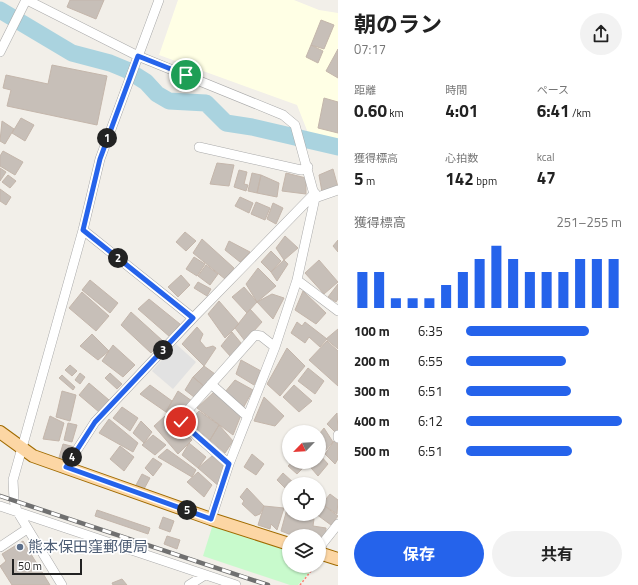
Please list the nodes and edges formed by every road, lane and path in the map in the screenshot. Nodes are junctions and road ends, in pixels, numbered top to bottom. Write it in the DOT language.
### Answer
graph roads {
  1 [pos="26,0"];
  2 [pos="159,0"];
  3 [pos="0,52"];
  4 [pos="137,59"];
  5 [pos="199,147"];
  6 [pos="308,167"];
  7 [pos="338,190"];
  8 [pos="315,196"];
  9 [pos="83,230"];
  10 [pos="297,280"];
  11 [pos="338,311"];
  12 [pos="193,318"];
  13 [pos="275,347"];
  14 [pos="211,384"];
  15 [pos="248,417"];
  16 [pos="0,432"];
  17 [pos="22,450"];
  18 [pos="229,464"];
  19 [pos="66,467"];
  20 [pos="0,506"];
  21 [pos="17,511"];
  22 [pos="211,519"];
  23 [pos="338,524"];
  24 [pos="27,529"];
  25 [pos="326,539"];
  26 [pos="282,542"];
  27 [pos="0,547"];
  28 [pos="326,555"];
  29 [pos="338,559"];
  30 [pos="309,573"];
  31 [pos="205,575"];
  32 [pos="62,585"];
  33 [pos="189,585"];
  34 [pos="236,585"];
  35 [pos="300,585"];
  1 -- 3 [label="street"];
  1 -- 4 [label="street"];
  2 -- 4 [label="street"];
  4 -- 6 [label="street"];
  4 -- 9 [label="street"];
  5 -- 6 [label="street"];
  6 -- 8 [label="street"];
  7 -- 8 [label="street"];
  8 -- 10 [label="street"];
  8 -- 12 [label="street"];
  9 -- 12 [label="street"];
  9 -- 17 [label="street"];
  10 -- 11 [label="street"];
  10 -- 13 [label="street"];
  12 -- 19 [label="street"];
  13 -- 14 [label="street"];
  13 -- 15 [label="street"];
  14 -- 15 [label="street"];
  14 -- 18 [label="street"];
  15 -- 18 [label="street"];
  16 -- 17 [label="main road"];
  17 -- 19 [label="main road"];
  17 -- 21 [label="street"];
  18 -- 22 [label="street"];
  19 -- 22 [label="main road"];
  20 -- 21 [label="street"];
  21 -- 24 [label="street"];
  21 -- 31 [label="street"];
  22 -- 26 [label="main road"];
  23 -- 25 [label="street"];
  24 -- 27 [label="street"];
  24 -- 32 [label="street"];
  28 -- 29 [label="main road"];
  30 -- 35 [label="path"];
  31 -- 33 [label="street"];
  31 -- 34 [label="street"];
}
